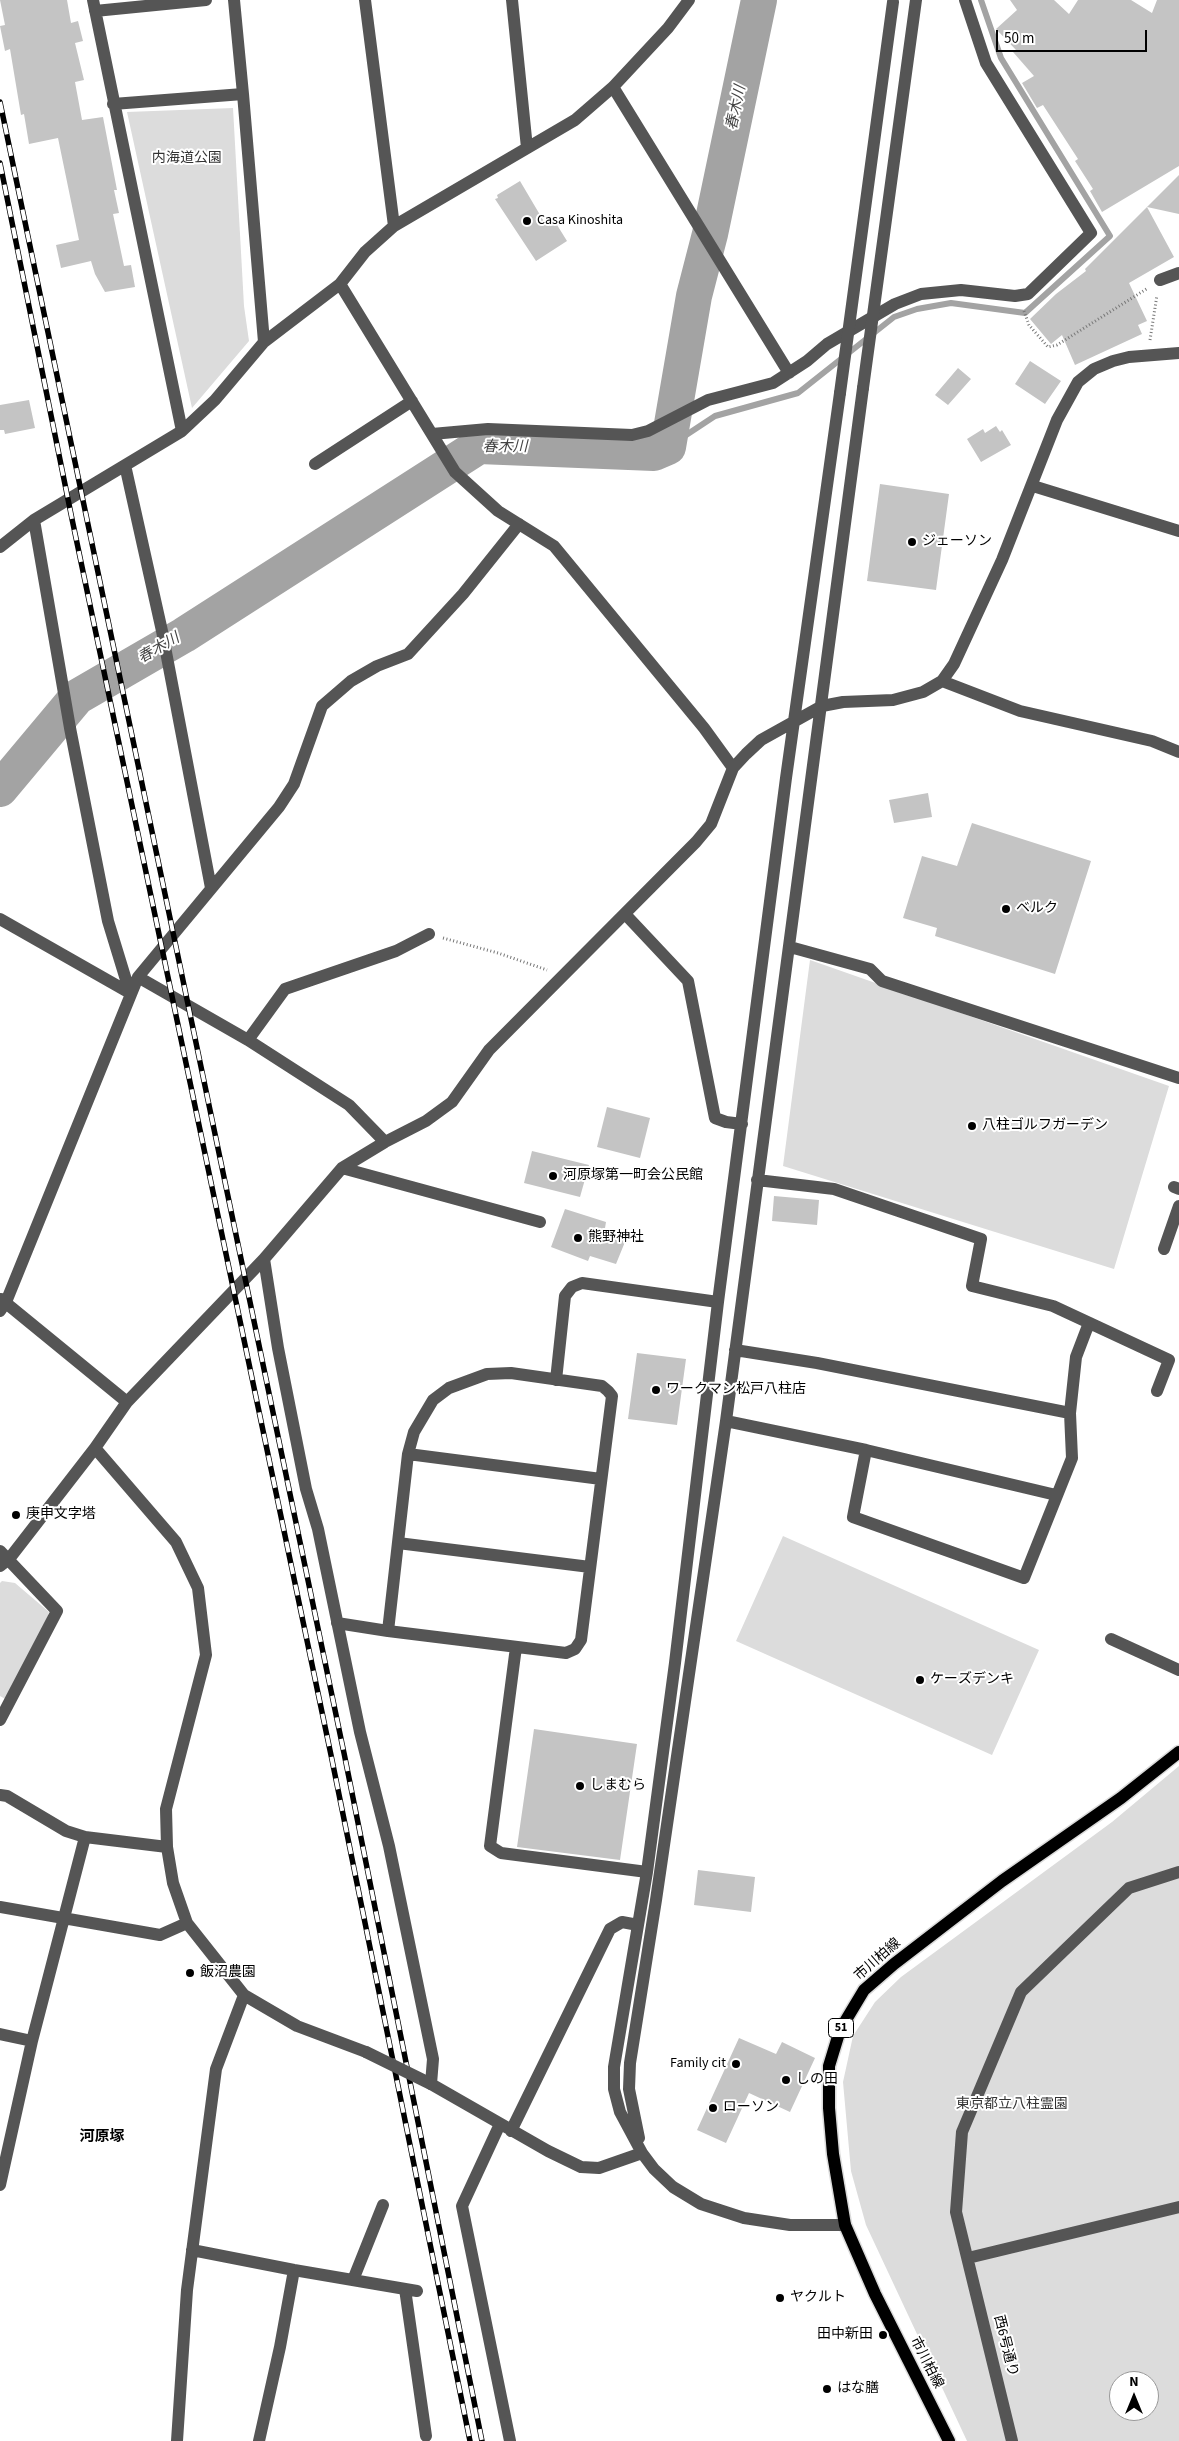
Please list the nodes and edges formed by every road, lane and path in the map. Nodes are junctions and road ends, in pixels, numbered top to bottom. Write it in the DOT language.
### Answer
graph roads {
  1 [pos="206,0"];
  2 [pos="234,0"];
  3 [pos="365,0"];
  4 [pos="512,0"];
  5 [pos="689,0"];
  6 [pos="916,0"];
  7 [pos="965,0"];
  8 [pos="893,1"];
  9 [pos="94,5"];
  10 [pos="613,87"];
  11 [pos="243,94"];
  12 [pos="113,104"];
  13 [pos="527,148"];
  14 [pos="394,226"];
  15 [pos="1179,273"];
  16 [pos="1160,280"];
  17 [pos="340,284"];
  18 [pos="1023,306"];
  19 [pos="264,342"];
  20 [pos="1179,354"];
  21 [pos="1147,356"];
  22 [pos="789,373"];
  23 [pos="412,401"];
  24 [pos="182,431"];
  25 [pos="432,434"];
  26 [pos="315,464"];
  27 [pos="125,465"];
  28 [pos="1033,486"];
  29 [pos="34,520"];
  30 [pos="519,524"];
  31 [pos="1179,531"];
  32 [pos="0,547"];
  33 [pos="942,681"];
  34 [pos="822,706"];
  35 [pos="795,720"];
  36 [pos="1179,752"];
  37 [pos="733,768"];
  38 [pos="211,888"];
  39 [pos="625,914"];
  40 [pos="0,919"];
  41 [pos="430,934"];
  42 [pos="790,947"];
  43 [pos="562,975"];
  44 [pos="138,977"];
  45 [pos="130,993"];
  46 [pos="248,1040"];
  47 [pos="1179,1078"];
  48 [pos="742,1124"];
  49 [pos="385,1142"];
  50 [pos="342,1168"];
  51 [pos="757,1180"];
  52 [pos="1179,1206"];
  53 [pos="540,1222"];
  54 [pos="1164,1249"];
  55 [pos="264,1259"];
  56 [pos="718,1302"];
  57 [pos="2,1304"];
  58 [pos="1089,1323"];
  59 [pos="735,1350"];
  60 [pos="556,1380"];
  61 [pos="1157,1390"];
  62 [pos="127,1402"];
  63 [pos="1070,1413"];
  64 [pos="726,1421"];
  65 [pos="95,1448"];
  66 [pos="866,1450"];
  67 [pos="408,1454"];
  68 [pos="601,1479"];
  69 [pos="1056,1495"];
  70 [pos="398,1543"];
  71 [pos="3,1559"];
  72 [pos="590,1567"];
  73 [pos="337,1623"];
  74 [pos="388,1631"];
  75 [pos="1111,1639"];
  76 [pos="516,1647"];
  77 [pos="1179,1670"];
  78 [pos="1,1717"];
  79 [pos="1179,1752"];
  80 [pos="0,1795"];
  81 [pos="85,1837"];
  82 [pos="167,1847"];
  83 [pos="647,1872"];
  84 [pos="1179,1872"];
  85 [pos="0,1907"];
  86 [pos="64,1918"];
  87 [pos="187,1923"];
  88 [pos="638,1925"];
  89 [pos="244,1995"];
  90 [pos="0,2034"];
  91 [pos="32,2041"];
  92 [pos="431,2084"];
  93 [pos="505,2127"];
  94 [pos="642,2153"];
  95 [pos="3,2158"];
  96 [pos="0,2185"];
  97 [pos="382,2205"];
  98 [pos="1179,2207"];
  99 [pos="845,2225"];
  100 [pos="192,2250"];
  101 [pos="968,2258"];
  102 [pos="294,2270"];
  103 [pos="352,2280"];
  104 [pos="426,2436"];
  105 [pos="177,2441"];
  106 [pos="259,2441"];
  107 [pos="510,2441"];
  108 [pos="949,2441"];
  109 [pos="1012,2441"];
  1 -- 9 [label="street"];
  2 -- 11 [label="street"];
  3 -- 14 [label="street"];
  4 -- 13 [label="street"];
  5 -- 10 [label="street"];
  6 -- 34 [label="street, bridge"];
  7 -- 22 [label="street"];
  8 -- 35 [label="street, bridge"];
  9 -- 12 [label="street"];
  10 -- 13 [label="street"];
  10 -- 22 [label="street"];
  11 -- 12 [label="street"];
  11 -- 19 [label="street"];
  12 -- 24 [label="street"];
  13 -- 14 [label="street"];
  14 -- 17 [label="street"];
  15 -- 16 [label="street"];
  16 -- 18 [label="path"];
  16 -- 21 [label="path"];
  17 -- 19 [label="street"];
  17 -- 23 [label="street"];
  19 -- 24 [label="street"];
  20 -- 21 [label="street"];
  21 -- 28 [label="street"];
  22 -- 25 [label="street"];
  23 -- 25 [label="street"];
  23 -- 26 [label="street"];
  24 -- 27 [label="street"];
  25 -- 30 [label="street"];
  27 -- 29 [label="street"];
  27 -- 38 [label="street"];
  28 -- 31 [label="street"];
  28 -- 33 [label="street"];
  29 -- 32 [label="street"];
  29 -- 45 [label="street"];
  30 -- 37 [label="street"];
  30 -- 38 [label="street"];
  33 -- 34 [label="street"];
  33 -- 36 [label="street"];
  34 -- 35 [label="street"];
  34 -- 42 [label="street"];
  35 -- 37 [label="street"];
  35 -- 48 [label="street"];
  37 -- 39 [label="street"];
  38 -- 44 [label="street"];
  39 -- 43 [label="street"];
  39 -- 48 [label="street"];
  40 -- 45 [label="street"];
  41 -- 43 [label="path"];
  41 -- 46 [label="street"];
  42 -- 47 [label="street"];
  42 -- 51 [label="street"];
  43 -- 49 [label="street"];
  44 -- 45 [label="street"];
  44 -- 46 [label="street"];
  45 -- 57 [label="street"];
  46 -- 49 [label="street"];
  48 -- 56 [label="street"];
  49 -- 50 [label="street"];
  50 -- 53 [label="street"];
  50 -- 55 [label="street"];
  51 -- 58 [label="street"];
  51 -- 59 [label="street"];
  52 -- 54 [label="street"];
  55 -- 62 [label="street"];
  55 -- 73 [label="street"];
  56 -- 60 [label="street"];
  56 -- 83 [label="street"];
  57 -- 62 [label="street"];
  58 -- 61 [label="street"];
  58 -- 63 [label="street"];
  59 -- 63 [label="street"];
  59 -- 64 [label="street"];
  60 -- 67 [label="street"];
  60 -- 68 [label="street"];
  62 -- 65 [label="street"];
  63 -- 69 [label="street"];
  64 -- 66 [label="street"];
  64 -- 94 [label="street"];
  65 -- 71 [label="street"];
  65 -- 82 [label="street"];
  66 -- 69 [label="street"];
  66 -- 69 [label="street"];
  67 -- 68 [label="street"];
  67 -- 70 [label="street"];
  68 -- 72 [label="street"];
  70 -- 72 [label="street"];
  70 -- 74 [label="street"];
  71 -- 78 [label="street"];
  72 -- 76 [label="street"];
  73 -- 74 [label="street"];
  73 -- 92 [label="street"];
  74 -- 76 [label="street"];
  75 -- 77 [label="street"];
  76 -- 83 [label="street"];
  79 -- 99 [label="main road, 市川柏線 / 51"];
  80 -- 81 [label="street"];
  81 -- 82 [label="street"];
  81 -- 86 [label="street"];
  82 -- 87 [label="street"];
  83 -- 88 [label="street"];
  84 -- 101 [label="street, 西6号通り"];
  85 -- 86 [label="street"];
  86 -- 87 [label="street"];
  86 -- 91 [label="street"];
  87 -- 89 [label="street"];
  88 -- 93 [label="street"];
  88 -- 94 [label="street"];
  89 -- 92 [label="street, bridge"];
  89 -- 100 [label="street"];
  90 -- 91 [label="street"];
  91 -- 95 [label="street"];
  92 -- 93 [label="street"];
  93 -- 94 [label="street"];
  93 -- 107 [label="street"];
  94 -- 99 [label="street"];
  95 -- 96 [label="street"];
  97 -- 103 [label="street"];
  98 -- 101 [label="street"];
  99 -- 108 [label="main road, 市川柏線 / 51"];
  100 -- 102 [label="street"];
  100 -- 105 [label="street"];
  101 -- 109 [label="street, 西6号通り"];
  102 -- 103 [label="street"];
  102 -- 106 [label="street"];
  103 -- 104 [label="street"];
}
